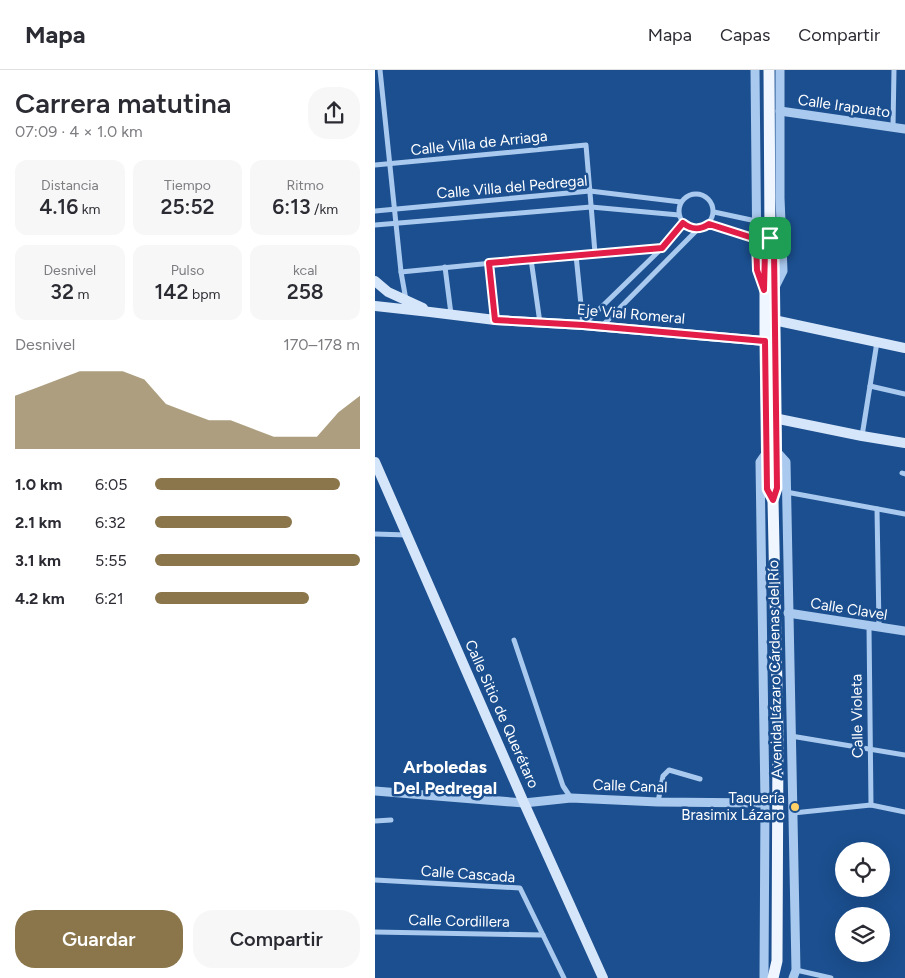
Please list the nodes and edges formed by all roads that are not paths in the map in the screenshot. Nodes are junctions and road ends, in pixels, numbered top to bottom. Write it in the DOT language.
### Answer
graph roads {
  1 [pos="380,70"];
  2 [pos="755,70"];
  3 [pos="769,70"];
  4 [pos="780,70"];
  5 [pos="894,70"];
  6 [pos="780,111"];
  7 [pos="893,127"];
  8 [pos="905,129"];
  9 [pos="390,164"];
  10 [pos="375,165"];
  11 [pos="590,191"];
  12 [pos="681,202"];
  13 [pos="591,207"];
  14 [pos="395,210"];
  15 [pos="375,211"];
  16 [pos="714,212"];
  17 [pos="679,215"];
  18 [pos="756,221"];
  19 [pos="396,223"];
  20 [pos="683,223"];
  21 [pos="709,224"];
  22 [pos="375,225"];
  23 [pos="698,229"];
  24 [pos="756,239"];
  25 [pos="662,248"];
  26 [pos="595,253"];
  27 [pos="576,255"];
  28 [pos="531,259"];
  29 [pos="489,263"];
  30 [pos="445,267"];
  31 [pos="401,272"];
  32 [pos="375,281"];
  33 [pos="769,290"];
  34 [pos="388,292"];
  35 [pos="406,300"];
  36 [pos="375,306"];
  37 [pos="398,308"];
  38 [pos="431,312"];
  39 [pos="451,314"];
  40 [pos="495,320"];
  41 [pos="770,320"];
  42 [pos="540,323"];
  43 [pos="583,325"];
  44 [pos="601,326"];
  45 [pos="765,341"];
  46 [pos="877,342"];
  47 [pos="905,348"];
  48 [pos="870,386"];
  49 [pos="905,394"];
  50 [pos="771,417"];
  51 [pos="862,436"];
  52 [pos="905,443"];
  53 [pos="772,452"];
  54 [pos="375,462"];
  55 [pos="380,484"];
  56 [pos="786,492"];
  57 [pos="877,509"];
  58 [pos="905,514"];
  59 [pos="375,534"];
  60 [pos="407,535"];
  61 [pos="788,613"];
  62 [pos="869,626"];
  63 [pos="879,627"];
  64 [pos="905,631"];
  65 [pos="513,640"];
  66 [pos="791,736"];
  67 [pos="871,748"];
  68 [pos="905,755"];
  69 [pos="700,779"];
  70 [pos="375,791"];
  71 [pos="571,798"];
  72 [pos="658,802"];
  73 [pos="765,802"];
  74 [pos="524,803"];
  75 [pos="871,805"];
  76 [pos="905,812"];
  77 [pos="793,813"];
  78 [pos="391,820"];
  79 [pos="375,821"];
  80 [pos="375,880"];
  81 [pos="375,932"];
  82 [pos="543,935"];
  83 [pos="777,961"];
  84 [pos="795,974"];
  85 [pos="564,978"];
  86 [pos="603,978"];
  87 [pos="764,978"];
  88 [pos="773,978"];
  89 [pos="782,978"];
  90 [pos="831,978"];
  1 -- 9 [label="street"];
  2 -- 18 [label="street, Avenida Lázaro Cárdenas del Río"];
  3 -- 33 [label="main road, Avenida Lázaro Cárdenas del Río"];
  4 -- 6 [label="street, Avenida Lázaro Cárdenas del Río"];
  5 -- 7 [label="street"];
  6 -- 7 [label="street, Calle Irapuato"];
  6 -- 33 [label="street, Avenida Lázaro Cárdenas del Río"];
  7 -- 8 [label="street, Calle Irapuato"];
  9 -- 10 [label="street, Calle Villa de Arriaga"];
  9 -- 11 [label="street, Calle Villa de Arriaga"];
  9 -- 14 [label="street"];
  11 -- 12 [label="street, Calle Villa del Pedregal"];
  11 -- 13 [label="street"];
  11 -- 14 [label="street, Calle Villa del Pedregal"];
  12 -- 16 [label="street"];
  12 -- 17 [label="street"];
  13 -- 17 [label="street, Calle Villa del Pedregal"];
  13 -- 19 [label="street, Calle Villa del Pedregal"];
  13 -- 26 [label="street"];
  14 -- 15 [label="street, Calle Villa del Pedregal"];
  14 -- 19 [label="street"];
  16 -- 18 [label="street"];
  16 -- 21 [label="street"];
  17 -- 20 [label="street"];
  18 -- 24 [label="street, Avenida Lázaro Cárdenas del Río"];
  19 -- 22 [label="street, Calle Villa del Pedregal"];
  19 -- 31 [label="street"];
  20 -- 23 [label="street"];
  20 -- 25 [label="street"];
  21 -- 23 [label="street"];
  21 -- 24 [label="street"];
  23 -- 44 [label="street"];
  24 -- 33 [label="street, Avenida Lázaro Cárdenas del Río"];
  25 -- 26 [label="street"];
  25 -- 43 [label="street"];
  26 -- 27 [label="street"];
  27 -- 28 [label="street"];
  27 -- 43 [label="street"];
  28 -- 29 [label="street"];
  28 -- 42 [label="street"];
  29 -- 30 [label="street"];
  29 -- 40 [label="street"];
  30 -- 31 [label="street"];
  30 -- 39 [label="street"];
  31 -- 35 [label="street"];
  32 -- 34 [label="main road"];
  33 -- 41 [label="main road, Avenida Lázaro Cárdenas del Río"];
  34 -- 35 [label="main road"];
  34 -- 37 [label="street"];
  35 -- 38 [label="main road"];
  36 -- 37 [label="main road, Eje Vial Romeral"];
  37 -- 38 [label="main road, Eje Vial Romeral"];
  38 -- 39 [label="main road, Eje Vial Romeral"];
  39 -- 40 [label="main road, Eje Vial Romeral"];
  40 -- 42 [label="main road, Eje Vial Romeral"];
  41 -- 45 [label="main road, Avenida Lázaro Cárdenas del Río"];
  41 -- 46 [label="main road"];
  41 -- 50 [label="main road, Avenida Lázaro Cárdenas del Río"];
  42 -- 43 [label="main road, Eje Vial Romeral"];
  43 -- 44 [label="main road, Eje Vial Romeral"];
  44 -- 45 [label="main road, Eje Vial Romeral"];
  45 -- 50 [label="main road, Avenida Lázaro Cárdenas del Río"];
  46 -- 47 [label="main road"];
  46 -- 48 [label="street"];
  48 -- 49 [label="street"];
  48 -- 51 [label="street"];
  50 -- 51 [label="main road"];
  50 -- 53 [label="main road, Avenida Lázaro Cárdenas del Río"];
  51 -- 52 [label="main road"];
  53 -- 56 [label="street, Avenida Lázaro Cárdenas del Río"];
  53 -- 73 [label="street, Avenida Lázaro Cárdenas del Río"];
  53 -- 83 [label="main road, Avenida Lázaro Cárdenas del Río"];
  54 -- 55 [label="main road, Calle Sitio de Querétaro"];
  55 -- 60 [label="main road, Calle Sitio de Querétaro"];
  56 -- 57 [label="street"];
  56 -- 61 [label="street, Avenida Lázaro Cárdenas del Río"];
  57 -- 58 [label="street"];
  57 -- 63 [label="street"];
  59 -- 60 [label="street"];
  60 -- 74 [label="main road, Calle Sitio de Querétaro"];
  61 -- 62 [label="street, Calle Clavel"];
  61 -- 66 [label="street, Avenida Lázaro Cárdenas del Río"];
  62 -- 63 [label="street, Calle Clavel"];
  62 -- 67 [label="street, Calle Violeta"];
  63 -- 64 [label="street, Calle Clavel"];
  65 -- 71 [label="street"];
  66 -- 67 [label="street"];
  66 -- 77 [label="street, Avenida Lázaro Cárdenas del Río"];
  67 -- 68 [label="street"];
  67 -- 75 [label="street, Calle Violeta"];
  69 -- 72 [label="street"];
  70 -- 74 [label="street, Calle Canal"];
  71 -- 72 [label="street, Calle Canal"];
  71 -- 74 [label="street, Calle Canal"];
  72 -- 73 [label="street, Calle Canal"];
  73 -- 87 [label="street, Avenida Lázaro Cárdenas del Río"];
  74 -- 86 [label="main road, Calle Sitio de Querétaro"];
  75 -- 76 [label="street"];
  75 -- 77 [label="street"];
  77 -- 84 [label="street, Avenida Lázaro Cárdenas del Río"];
  78 -- 79 [label="street"];
  80 -- 82 [label="street, Calle Cascada"];
  81 -- 82 [label="street, Calle Cordillera"];
  82 -- 85 [label="street, Calle Cascada"];
  83 -- 88 [label="main road, Avenida Lázaro Cárdenas del Río"];
  83 -- 89 [label="main road, Avenida Lázaro Cárdenas del Río"];
  84 -- 90 [label="street"];
}
